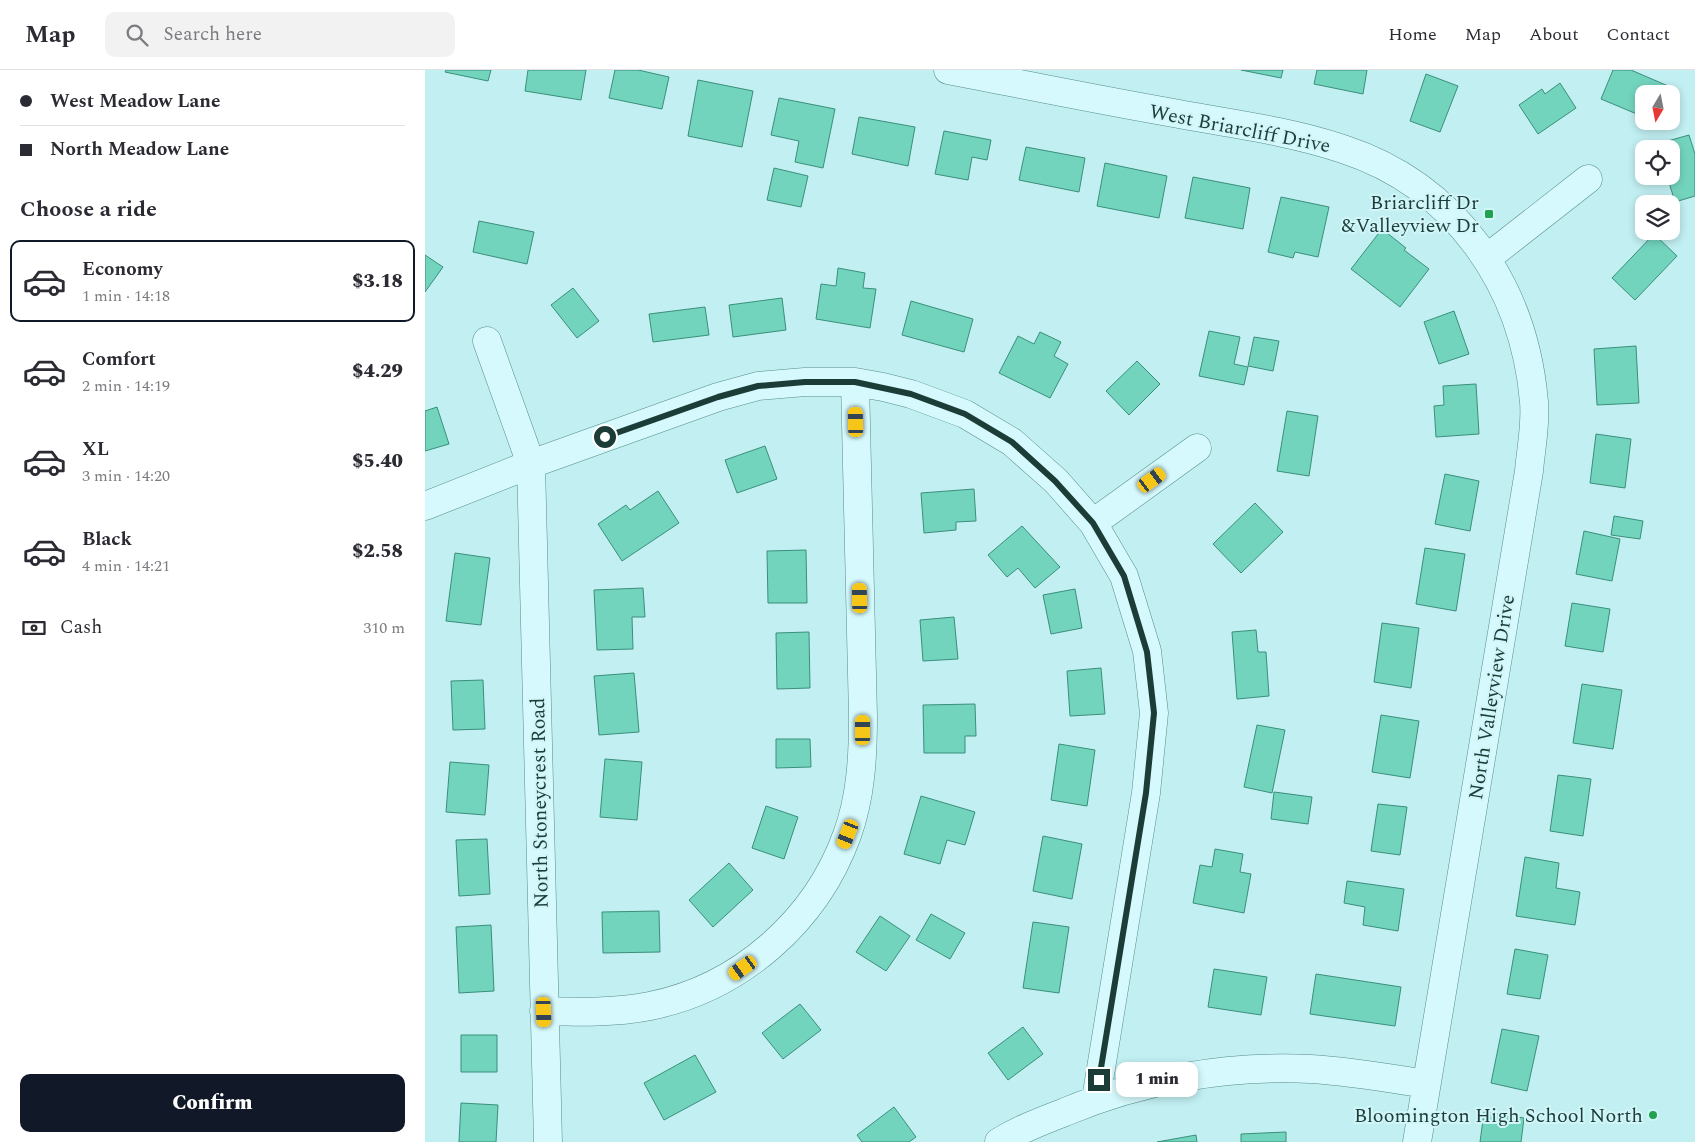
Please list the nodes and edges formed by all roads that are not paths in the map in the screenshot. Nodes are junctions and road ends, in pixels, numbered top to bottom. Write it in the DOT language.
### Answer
graph roads {
  1 [pos="948,70"];
  2 [pos="1588,179"];
  3 [pos="1487,258"];
  4 [pos="487,341"];
  5 [pos="855,382"];
  6 [pos="1197,448"];
  7 [pos="531,464"];
  8 [pos="425,506"];
  9 [pos="1093,523"];
  10 [pos="544,1012"];
  11 [pos="1426,1084"];
  12 [pos="1095,1099"];
  13 [pos="548,1142"];
  14 [pos="999,1142"];
  15 [pos="1417,1142"];
  1 -- 3 [label="street, West Briarcliff Drive"];
  2 -- 3 [label="street"];
  3 -- 11 [label="street, North Valleyview Drive"];
  4 -- 7 [label="street, North Stoneycrest Road"];
  5 -- 7 [label="street"];
  5 -- 9 [label="street"];
  5 -- 10 [label="street"];
  6 -- 9 [label="street"];
  7 -- 8 [label="street"];
  7 -- 10 [label="street, North Stoneycrest Road"];
  9 -- 12 [label="street"];
  10 -- 13 [label="street, North Stoneycrest Road"];
  11 -- 12 [label="street"];
  11 -- 15 [label="street, North Valleyview Drive"];
  12 -- 14 [label="street"];
}
